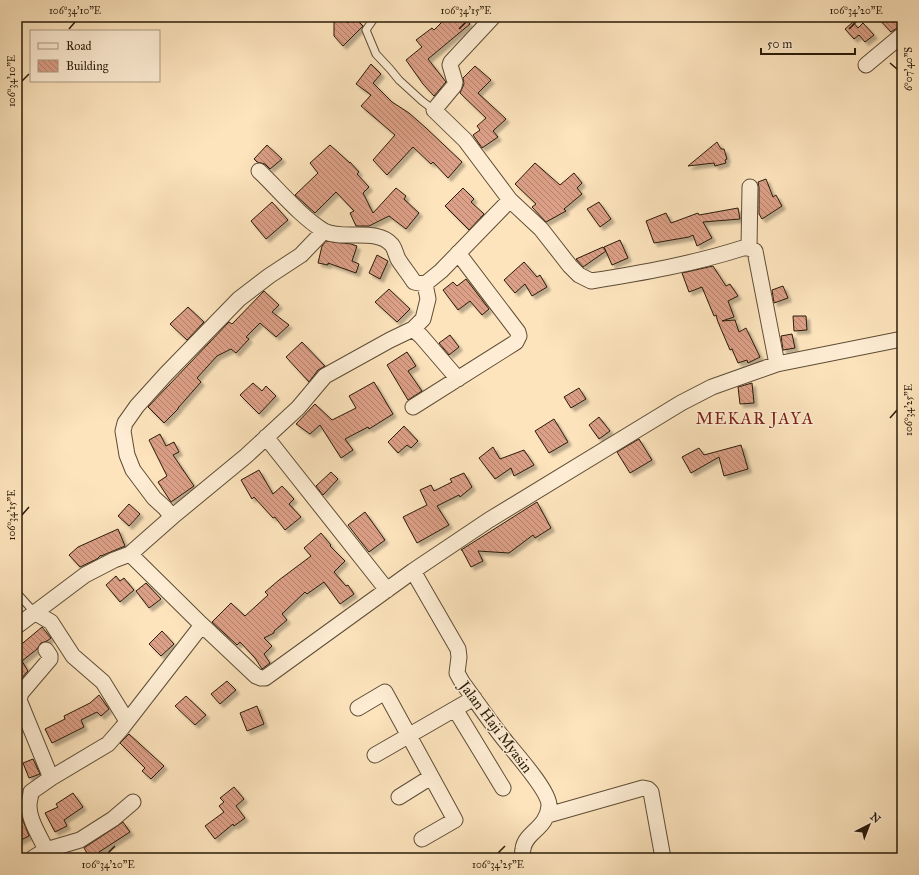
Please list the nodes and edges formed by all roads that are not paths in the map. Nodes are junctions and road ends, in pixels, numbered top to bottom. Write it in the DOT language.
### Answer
graph roads {
  1 [pos="375,17"];
  2 [pos="493,17"];
  3 [pos="902,35"];
  4 [pos="866,65"];
  5 [pos="434,110"];
  6 [pos="259,171"];
  7 [pos="750,187"];
  8 [pos="510,200"];
  9 [pos="324,231"];
  10 [pos="749,248"];
  11 [pos="458,253"];
  12 [pos="425,284"];
  13 [pos="413,329"];
  14 [pos="902,339"];
  15 [pos="777,364"];
  16 [pos="458,379"];
  17 [pos="413,407"];
  18 [pos="266,437"];
  19 [pos="172,517"];
  20 [pos="130,554"];
  21 [pos="413,571"];
  22 [pos="387,590"];
  23 [pos="17,593"];
  24 [pos="34,612"];
  25 [pos="202,625"];
  26 [pos="17,626"];
  27 [pos="46,650"];
  28 [pos="474,698"];
  29 [pos="358,708"];
  30 [pos="455,709"];
  31 [pos="127,721"];
  32 [pos="409,736"];
  33 [pos="375,755"];
  34 [pos="431,777"];
  35 [pos="51,778"];
  36 [pos="503,788"];
  37 [pos="31,792"];
  38 [pos="399,797"];
  39 [pos="17,802"];
  40 [pos="133,802"];
  41 [pos="548,815"];
  42 [pos="422,839"];
  43 [pos="46,850"];
  44 [pos="33,858"];
  45 [pos="523,858"];
  46 [pos="663,858"];
  1 -- 5 [label="lane"];
  2 -- 5 [label="street"];
  3 -- 4 [label="street"];
  5 -- 8 [label="street"];
  6 -- 9 [label="street"];
  7 -- 10 [label="street"];
  8 -- 10 [label="street"];
  8 -- 11 [label="street"];
  9 -- 12 [label="street"];
  9 -- 19 [label="street"];
  10 -- 15 [label="street"];
  11 -- 12 [label="street"];
  11 -- 16 [label="street"];
  12 -- 13 [label="street"];
  13 -- 16 [label="street"];
  13 -- 18 [label="street"];
  14 -- 15 [label="street"];
  15 -- 21 [label="street"];
  16 -- 17 [label="street"];
  18 -- 19 [label="street"];
  18 -- 22 [label="street"];
  19 -- 20 [label="street"];
  20 -- 24 [label="street"];
  20 -- 25 [label="street"];
  21 -- 22 [label="street"];
  21 -- 28 [label="street, Jalan Haji Myasin"];
  22 -- 25 [label="street"];
  23 -- 24 [label="lane"];
  24 -- 26 [label="street"];
  24 -- 31 [label="street"];
  25 -- 31 [label="street"];
  27 -- 35 [label="street"];
  28 -- 30 [label="street"];
  28 -- 41 [label="street, Jalan Haji Myasin"];
  29 -- 32 [label="street"];
  30 -- 32 [label="street"];
  30 -- 36 [label="street"];
  31 -- 35 [label="street"];
  32 -- 33 [label="street"];
  32 -- 34 [label="street"];
  34 -- 38 [label="street"];
  34 -- 42 [label="street"];
  35 -- 37 [label="street"];
  37 -- 39 [label="street"];
  37 -- 43 [label="street"];
  40 -- 43 [label="street"];
  41 -- 45 [label="street"];
  41 -- 46 [label="street"];
  43 -- 44 [label="street"];
}
